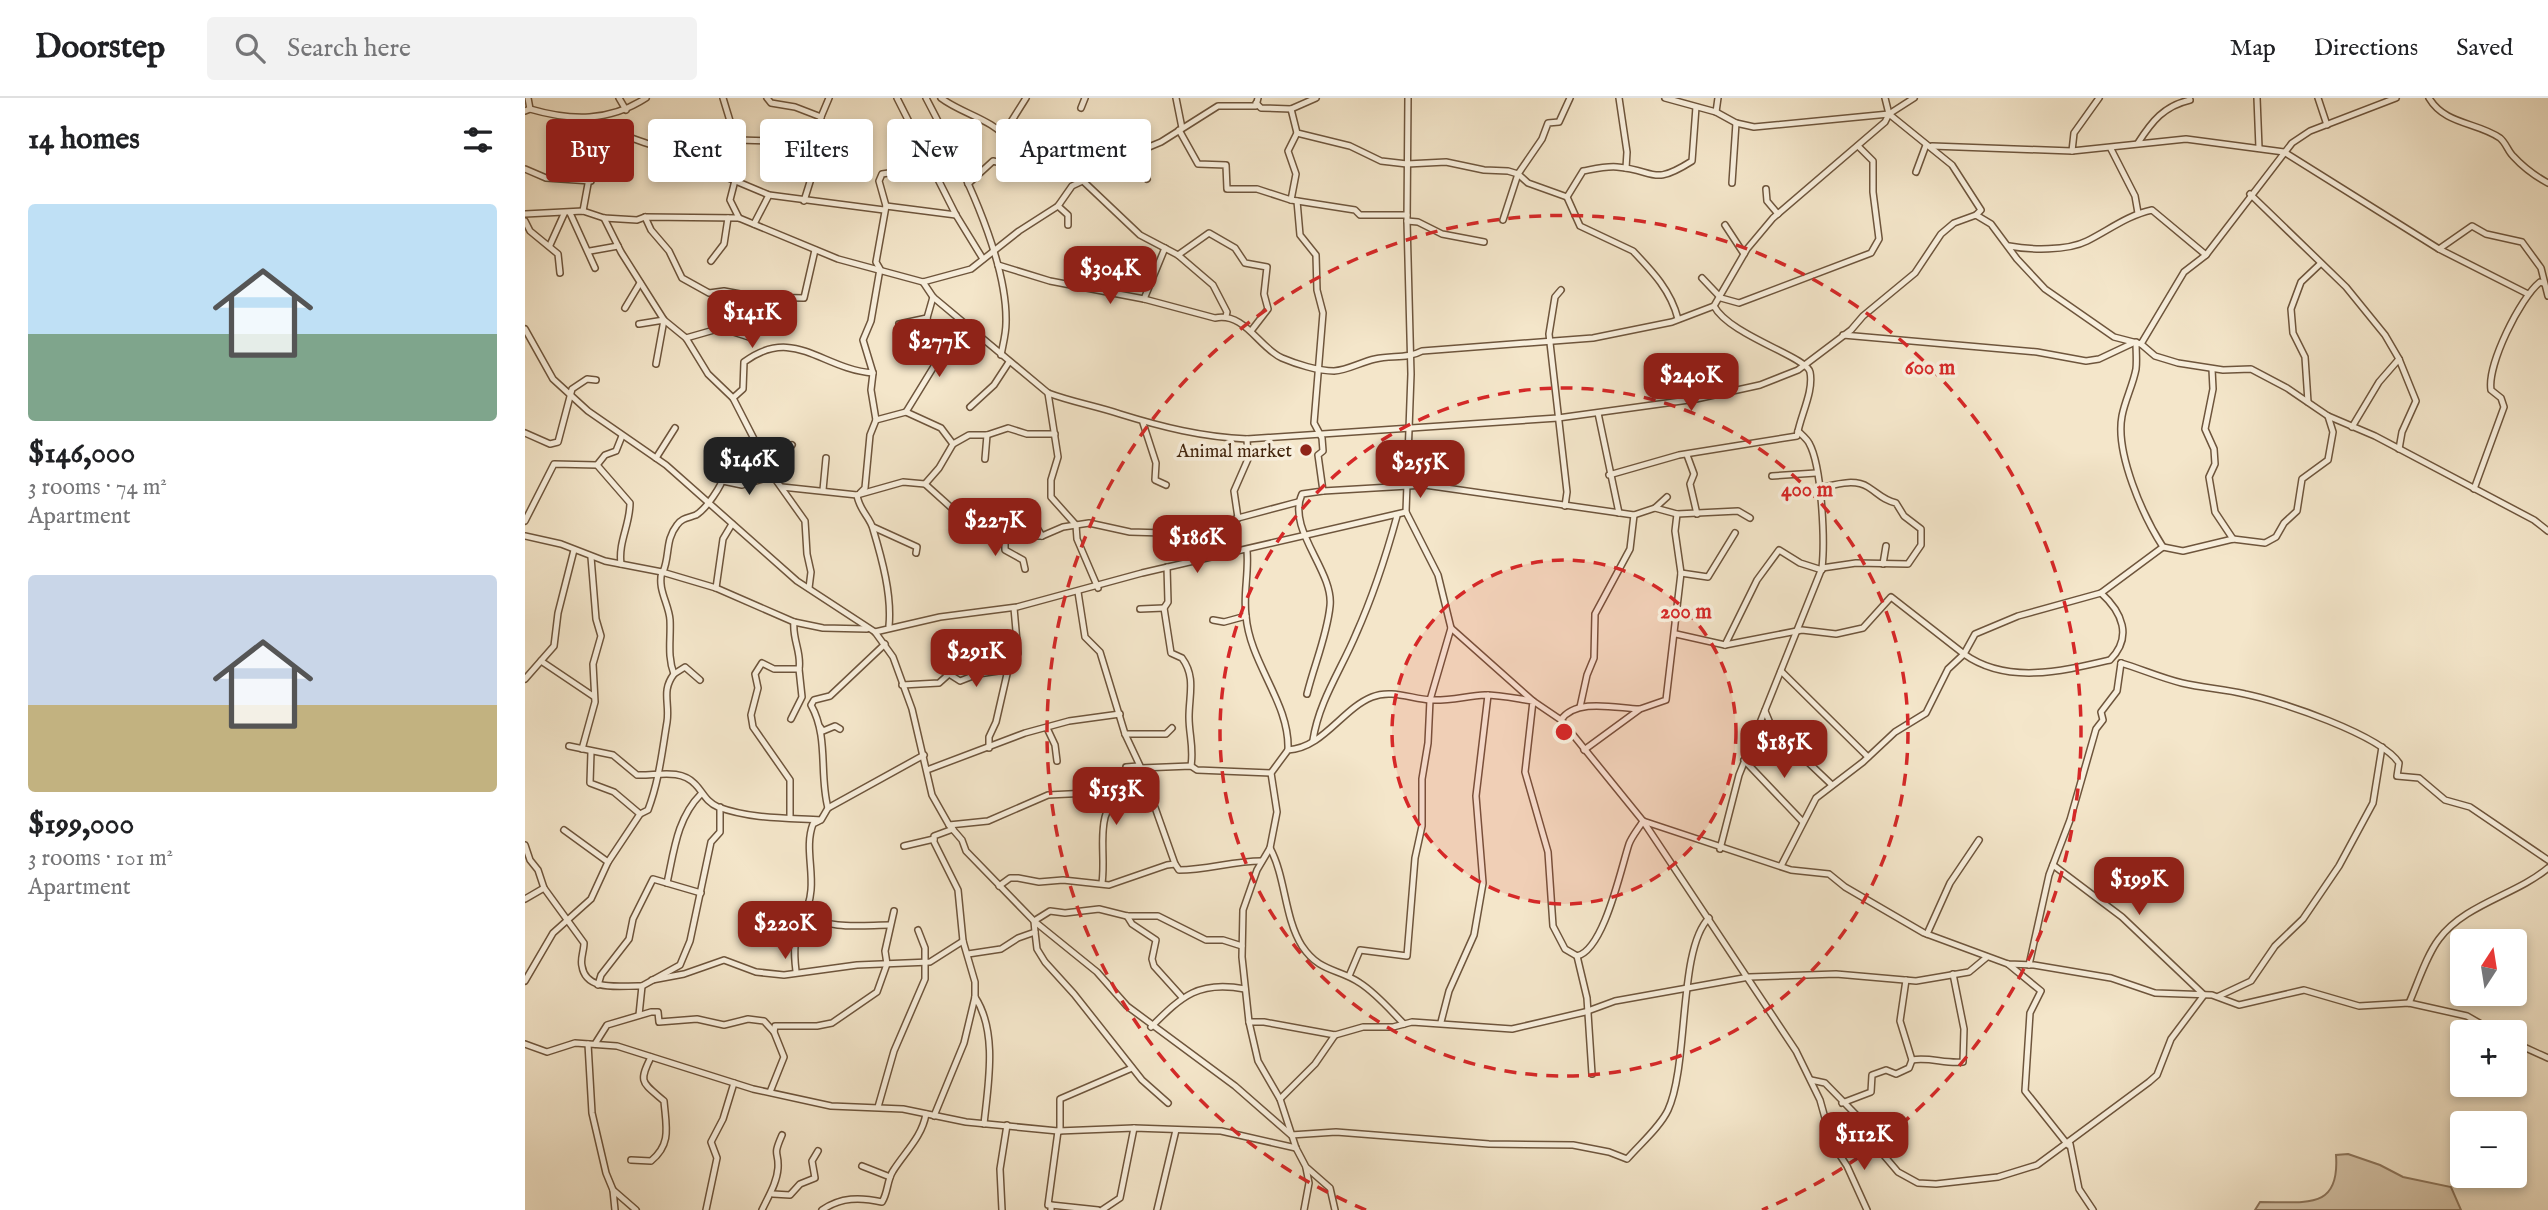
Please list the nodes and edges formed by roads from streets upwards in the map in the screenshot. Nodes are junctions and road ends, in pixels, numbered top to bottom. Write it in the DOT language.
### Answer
graph roads {
  1 [pos="528,98"];
  2 [pos="619,98"];
  3 [pos="646,98"];
  4 [pos="723,98"];
  5 [pos="768,98"];
  6 [pos="829,98"];
  7 [pos="897,98"];
  8 [pos="926,98"];
  9 [pos="1025,98"];
  10 [pos="1085,98"];
  11 [pos="1176,98"];
  12 [pos="1316,98"];
  13 [pos="1408,98"];
  14 [pos="1570,98"];
  15 [pos="1619,98"];
  16 [pos="1665,98"];
  17 [pos="1718,98"];
  18 [pos="1885,98"];
  19 [pos="1914,98"];
  20 [pos="2099,98"];
  21 [pos="2257,98"];
  22 [pos="2318,98"];
  23 [pos="2396,98"];
  24 [pos="2429,98"];
  25 [pos="943,99"];
  26 [pos="1257,100"];
  27 [pos="2190,100"];
  28 [pos="2173,101"];
  29 [pos="1696,107"];
  30 [pos="1081,108"];
  31 [pos="1291,109"];
  32 [pos="528,110"];
  33 [pos="626,110"];
  34 [pos="1716,112"];
  35 [pos="1889,114"];
  36 [pos="821,117"];
  37 [pos="574,119"];
  38 [pos="604,119"];
  39 [pos="727,119"];
  40 [pos="908,119"];
  41 [pos="1012,119"];
  42 [pos="1736,123"];
  43 [pos="2327,125"];
  44 [pos="996,129"];
  45 [pos="1181,129"];
  46 [pos="1297,133"];
  47 [pos="2138,143"];
  48 [pos="1151,146"];
  49 [pos="1858,146"];
  50 [pos="1929,146"];
  51 [pos="2259,148"];
  52 [pos="2111,149"];
  53 [pos="2072,151"];
  54 [pos="2284,152"];
  55 [pos="996,162"];
  56 [pos="1407,164"];
  57 [pos="1626,168"];
  58 [pos="525,169"];
  59 [pos="1916,172"];
  60 [pos="887,173"];
  61 [pos="1518,174"];
  62 [pos="546,178"];
  63 [pos="590,182"];
  64 [pos="733,182"];
  65 [pos="736,182"];
  66 [pos="940,182"];
  67 [pos="1081,182"];
  68 [pos="1084,182"];
  69 [pos="1732,183"];
  70 [pos="2548,183"];
  71 [pos="968,184"];
  72 [pos="1766,190"];
  73 [pos="2250,194"];
  74 [pos="769,195"];
  75 [pos="1567,197"];
  76 [pos="804,201"];
  77 [pos="1294,201"];
  78 [pos="1058,206"];
  79 [pos="885,208"];
  80 [pos="583,211"];
  81 [pos="2138,213"];
  82 [pos="525,214"];
  83 [pos="567,214"];
  84 [pos="1778,214"];
  85 [pos="956,215"];
  86 [pos="1976,215"];
  87 [pos="645,217"];
  88 [pos="604,218"];
  89 [pos="728,218"];
  90 [pos="739,218"];
  91 [pos="1407,218"];
  92 [pos="1503,220"];
  93 [pos="525,221"];
  94 [pos="754,224"];
  95 [pos="1068,225"];
  96 [pos="1725,225"];
  97 [pos="1484,242"];
  98 [pos="550,245"];
  99 [pos="618,246"];
  100 [pos="2009,246"];
  101 [pos="1165,248"];
  102 [pos="815,250"];
  103 [pos="2439,250"];
  104 [pos="590,251"];
  105 [pos="993,251"];
  106 [pos="1744,254"];
  107 [pos="1178,255"];
  108 [pos="2206,255"];
  109 [pos="983,259"];
  110 [pos="712,261"];
  111 [pos="2320,264"];
  112 [pos="998,265"];
  113 [pos="595,268"];
  114 [pos="880,269"];
  115 [pos="560,273"];
  116 [pos="1702,278"];
  117 [pos="640,282"];
  118 [pos="923,282"];
  119 [pos="2543,284"];
  120 [pos="1561,290"];
  121 [pos="2528,294"];
  122 [pos="2548,296"];
  123 [pos="756,297"];
  124 [pos="933,298"];
  125 [pos="1721,298"];
  126 [pos="1144,299"];
  127 [pos="1714,306"];
  128 [pos="625,308"];
  129 [pos="1226,316"];
  130 [pos="927,318"];
  131 [pos="1678,319"];
  132 [pos="664,320"];
  133 [pos="639,324"];
  134 [pos="899,324"];
  135 [pos="525,328"];
  136 [pos="1251,331"];
  137 [pos="1843,335"];
  138 [pos="686,338"];
  139 [pos="1551,342"];
  140 [pos="2138,343"];
  141 [pos="1001,355"];
  142 [pos="1411,357"];
  143 [pos="2399,359"];
  144 [pos="1009,362"];
  145 [pos="1805,363"];
  146 [pos="656,364"];
  147 [pos="1319,369"];
  148 [pos="2212,369"];
  149 [pos="873,373"];
  150 [pos="596,380"];
  151 [pos="1048,393"];
  152 [pos="570,394"];
  153 [pos="733,398"];
  154 [pos="2308,401"];
  155 [pos="970,407"];
  156 [pos="906,412"];
  157 [pos="1598,413"];
  158 [pos="2328,416"];
  159 [pos="1558,418"];
  160 [pos="876,420"];
  161 [pos="1143,423"];
  162 [pos="1409,427"];
  163 [pos="675,428"];
  164 [pos="2352,428"];
  165 [pos="1798,431"];
  166 [pos="525,433"];
  167 [pos="1319,433"];
  168 [pos="1055,434"];
  169 [pos="987,435"];
  170 [pos="622,436"];
  171 [pos="1247,439"];
  172 [pos="953,444"];
  173 [pos="792,445"];
  174 [pos="2399,449"];
  175 [pos="1687,455"];
  176 [pos="656,458"];
  177 [pos="826,458"];
  178 [pos="985,459"];
  179 [pos="597,465"];
  180 [pos="771,466"];
  181 [pos="1816,473"];
  182 [pos="1609,475"];
  183 [pos="773,476"];
  184 [pos="1772,477"];
  185 [pos="925,484"];
  186 [pos="1407,484"];
  187 [pos="1166,485"];
  188 [pos="782,487"];
  189 [pos="1819,488"];
  190 [pos="2474,489"];
  191 [pos="823,490"];
  192 [pos="1323,492"];
  193 [pos="857,495"];
  194 [pos="1667,498"];
  195 [pos="708,500"];
  196 [pos="1298,502"];
  197 [pos="1565,506"];
  198 [pos="1025,508"];
  199 [pos="1655,508"];
  200 [pos="1406,512"];
  201 [pos="1619,513"];
  202 [pos="1678,514"];
  203 [pos="1697,514"];
  204 [pos="1634,515"];
  205 [pos="1397,516"];
  206 [pos="1238,518"];
  207 [pos="1750,518"];
  208 [pos="525,521"];
  209 [pos="732,524"];
  210 [pos="1076,525"];
  211 [pos="873,527"];
  212 [pos="2548,531"];
  213 [pos="1735,533"];
  214 [pos="1305,535"];
  215 [pos="525,536"];
  216 [pos="1006,536"];
  217 [pos="1042,536"];
  218 [pos="2233,539"];
  219 [pos="1886,546"];
  220 [pos="2163,547"];
  221 [pos="574,550"];
  222 [pos="1247,551"];
  223 [pos="916,553"];
  224 [pos="591,557"];
  225 [pos="621,564"];
  226 [pos="1883,564"];
  227 [pos="1167,568"];
  228 [pos="1025,569"];
  229 [pos="1822,569"];
  230 [pos="662,572"];
  231 [pos="1681,573"];
  232 [pos="716,588"];
  233 [pos="809,588"];
  234 [pos="1098,588"];
  235 [pos="1078,593"];
  236 [pos="2101,593"];
  237 [pos="1014,608"];
  238 [pos="1164,608"];
  239 [pos="1140,609"];
  240 [pos="1245,616"];
  241 [pos="1213,620"];
  242 [pos="794,622"];
  243 [pos="889,626"];
  244 [pos="1451,628"];
  245 [pos="868,629"];
  246 [pos="1795,631"];
  247 [pos="875,632"];
  248 [pos="1676,634"];
  249 [pos="2124,637"];
  250 [pos="885,644"];
  251 [pos="1725,645"];
  252 [pos="1964,654"];
  253 [pos="938,656"];
  254 [pos="541,661"];
  255 [pos="2121,663"];
  256 [pos="799,669"];
  257 [pos="1005,670"];
  258 [pos="1781,671"];
  259 [pos="674,674"];
  260 [pos="949,674"];
  261 [pos="525,680"];
  262 [pos="700,680"];
  263 [pos="902,685"];
  264 [pos="1307,694"];
  265 [pos="1488,695"];
  266 [pos="593,696"];
  267 [pos="802,698"];
  268 [pos="1430,700"];
  269 [pos="1533,701"];
  270 [pos="812,703"];
  271 [pos="1580,706"];
  272 [pos="1640,709"];
  273 [pos="1765,711"];
  274 [pos="1119,714"];
  275 [pos="790,719"];
  276 [pos="1561,720"];
  277 [pos="818,724"];
  278 [pos="1047,728"];
  279 [pos="1172,728"];
  280 [pos="840,729"];
  281 [pos="1125,734"];
  282 [pos="1313,740"];
  283 [pos="569,746"];
  284 [pos="2382,747"];
  285 [pos="989,748"];
  286 [pos="582,749"];
  287 [pos="1288,750"];
  288 [pos="1584,750"];
  289 [pos="591,752"];
  290 [pos="924,755"];
  291 [pos="1868,757"];
  292 [pos="1744,760"];
  293 [pos="1057,761"];
  294 [pos="1191,766"];
  295 [pos="1139,767"];
  296 [pos="927,770"];
  297 [pos="660,772"];
  298 [pos="1271,773"];
  299 [pos="1832,785"];
  300 [pos="701,794"];
  301 [pos="720,807"];
  302 [pos="828,808"];
  303 [pos="1107,808"];
  304 [pos="640,814"];
  305 [pos="790,818"];
  306 [pos="821,820"];
  307 [pos="1643,821"];
  308 [pos="1802,821"];
  309 [pos="951,827"];
  310 [pos="564,830"];
  311 [pos="934,839"];
  312 [pos="1979,840"];
  313 [pos="525,845"];
  314 [pos="904,846"];
  315 [pos="1270,848"];
  316 [pos="1720,849"];
  317 [pos="2548,860"];
  318 [pos="608,862"];
  319 [pos="1261,862"];
  320 [pos="1175,864"];
  321 [pos="2053,865"];
  322 [pos="1781,866"];
  323 [pos="2548,867"];
  324 [pos="667,883"];
  325 [pos="1102,883"];
  326 [pos="999,886"];
  327 [pos="544,888"];
  328 [pos="701,893"];
  329 [pos="525,899"];
  330 [pos="894,911"];
  331 [pos="807,913"];
  332 [pos="1127,916"];
  333 [pos="1709,918"];
  334 [pos="1034,921"];
  335 [pos="566,922"];
  336 [pos="890,925"];
  337 [pos="918,930"];
  338 [pos="1035,932"];
  339 [pos="1927,934"];
  340 [pos="963,941"];
  341 [pos="1242,946"];
  342 [pos="968,954"];
  343 [pos="1577,956"];
  344 [pos="1987,957"];
  345 [pos="925,962"];
  346 [pos="887,964"];
  347 [pos="2008,964"];
  348 [pos="2029,965"];
  349 [pos="796,971"];
  350 [pos="1953,974"];
  351 [pos="1349,976"];
  352 [pos="1749,977"];
  353 [pos="652,980"];
  354 [pos="1906,980"];
  355 [pos="525,981"];
  356 [pos="598,985"];
  357 [pos="642,986"];
  358 [pos="1245,989"];
  359 [pos="1687,989"];
  360 [pos="2204,995"];
  361 [pos="1181,996"];
  362 [pos="2219,996"];
  363 [pos="975,997"];
  364 [pos="2409,1003"];
  365 [pos="1585,1012"];
  366 [pos="639,1015"];
  367 [pos="2474,1020"];
  368 [pos="1249,1022"];
  369 [pos="1441,1022"];
  370 [pos="1403,1024"];
  371 [pos="1151,1027"];
  372 [pos="773,1032"];
  373 [pos="1335,1035"];
  374 [pos="525,1044"];
  375 [pos="591,1044"];
  376 [pos="2527,1048"];
  377 [pos="651,1057"];
  378 [pos="2548,1058"];
  379 [pos="1912,1060"];
  380 [pos="1132,1068"];
  381 [pos="1592,1074"];
  382 [pos="1811,1080"];
  383 [pos="734,1083"];
  384 [pos="770,1092"];
  385 [pos="1280,1099"];
  386 [pos="1168,1103"];
  387 [pos="1842,1103"];
  388 [pos="878,1107"];
  389 [pos="926,1114"];
  390 [pos="934,1116"];
  391 [pos="984,1124"];
  392 [pos="1007,1125"];
  393 [pos="1134,1128"];
  394 [pos="1176,1130"];
  395 [pos="1059,1131"];
  396 [pos="782,1135"];
  397 [pos="1291,1135"];
  398 [pos="2069,1144"];
  399 [pos="1296,1148"];
  400 [pos="818,1151"];
  401 [pos="631,1160"];
  402 [pos="862,1166"];
  403 [pos="1306,1167"];
  404 [pos="890,1177"];
  405 [pos="614,1190"];
  406 [pos="773,1194"];
  407 [pos="1120,1198"];
  408 [pos="1051,1207"];
  409 [pos="615,1210"];
  410 [pos="636,1210"];
  411 [pos="706,1210"];
  412 [pos="762,1210"];
  413 [pos="822,1210"];
  414 [pos="1002,1210"];
  415 [pos="1100,1210"];
  416 [pos="1118,1210"];
  417 [pos="1157,1210"];
  418 [pos="1304,1210"];
  419 [pos="1335,1210"];
  420 [pos="1867,1210"];
  421 [pos="2093,1210"];
  1 -- 32 [label="street"];
  2 -- 33 [label="street"];
  3 -- 33 [label="street"];
  4 -- 39 [label="street"];
  5 -- 36 [label="street"];
  6 -- 36 [label="street"];
  7 -- 40 [label="street"];
  8 -- 71 [label="street"];
  9 -- 41 [label="street"];
  10 -- 30 [label="street"];
  11 -- 45 [label="street"];
  12 -- 31 [label="street"];
  13 -- 56 [label="street"];
  14 -- 61 [label="street"];
  15 -- 57 [label="street"];
  16 -- 29 [label="street"];
  17 -- 34 [label="street"];
  18 -- 35 [label="street"];
  19 -- 35 [label="street"];
  20 -- 53 [label="street"];
  21 -- 51 [label="street"];
  22 -- 43 [label="street"];
  23 -- 43 [label="street"];
  24 -- 70 [label="street"];
  25 -- 44 [label="street"];
  26 -- 31 [label="street"];
  26 -- 45 [label="street"];
  27 -- 28 [label="street"];
  28 -- 47 [label="street"];
  29 -- 34 [label="street"];
  29 -- 57 [label="street"];
  31 -- 46 [label="street"];
  32 -- 37 [label="street"];
  33 -- 38 [label="street"];
  34 -- 42 [label="street"];
  35 -- 42 [label="street"];
  35 -- 49 [label="street"];
  35 -- 50 [label="street"];
  36 -- 76 [label="street"];
  42 -- 69 [label="street"];
  43 -- 54 [label="street"];
  45 -- 48 [label="street"];
  45 -- 77 [label="street"];
  46 -- 56 [label="street"];
  46 -- 77 [label="street"];
  47 -- 51 [label="street"];
  47 -- 52 [label="street"];
  49 -- 84 [label="street"];
  49 -- 125 [label="street"];
  50 -- 53 [label="street"];
  50 -- 59 [label="street"];
  50 -- 86 [label="street"];
  51 -- 54 [label="street"];
  52 -- 53 [label="street"];
  52 -- 81 [label="street"];
  54 -- 73 [label="street"];
  54 -- 103 [label="street"];
  55 -- 71 [label="street"];
  56 -- 61 [label="street"];
  56 -- 91 [label="street"];
  57 -- 75 [label="street"];
  58 -- 62 [label="street"];
  60 -- 79 [label="street"];
  61 -- 75 [label="street"];
  61 -- 92 [label="street"];
  63 -- 80 [label="street"];
  64 -- 90 [label="street"];
  65 -- 74 [label="street"];
  66 -- 85 [label="street"];
  67 -- 78 [label="street"];
  68 -- 101 [label="street"];
  71 -- 105 [label="street"];
  72 -- 84 [label="street"];
  73 -- 108 [label="street"];
  73 -- 111 [label="street"];
  74 -- 76 [label="street"];
  74 -- 94 [label="street"];
  75 -- 131 [label="street"];
  76 -- 79 [label="street"];
  77 -- 91 [label="street"];
  77 -- 147 [label="street"];
  78 -- 95 [label="street"];
  78 -- 105 [label="street"];
  79 -- 85 [label="street"];
  79 -- 114 [label="street"];
  80 -- 83 [label="street"];
  80 -- 88 [label="street"];
  81 -- 100 [label="street"];
  81 -- 108 [label="street"];
  82 -- 83 [label="street"];
  83 -- 98 [label="street"];
  83 -- 104 [label="street"];
  84 -- 106 [label="street"];
  85 -- 109 [label="street"];
  86 -- 100 [label="street"];
  86 -- 137 [label="street"];
  87 -- 88 [label="street"];
  87 -- 89 [label="street"];
  87 -- 123 [label="street"];
  88 -- 99 [label="street"];
  89 -- 90 [label="street"];
  89 -- 110 [label="street"];
  90 -- 94 [label="street"];
  91 -- 97 [label="street"];
  91 -- 142 [label="street"];
  93 -- 98 [label="street"];
  94 -- 102 [label="street"];
  96 -- 106 [label="street"];
  98 -- 115 [label="street"];
  99 -- 104 [label="street"];
  99 -- 117 [label="street"];
  100 -- 140 [label="street"];
  101 -- 107 [label="street"];
  101 -- 126 [label="street"];
  102 -- 114 [label="street"];
  102 -- 123 [label="street"];
  103 -- 119 [label="street"];
  103 -- 121 [label="street"];
  104 -- 113 [label="street"];
  105 -- 109 [label="street"];
  105 -- 112 [label="street"];
  106 -- 125 [label="street"];
  107 -- 129 [label="street"];
  107 -- 136 [label="street"];
  108 -- 140 [label="street"];
  109 -- 118 [label="street"];
  111 -- 143 [label="street"];
  111 -- 154 [label="street"];
  112 -- 126 [label="street"];
  112 -- 141 [label="street"];
  114 -- 118 [label="street"];
  114 -- 149 [label="street"];
  116 -- 125 [label="street"];
  117 -- 128 [label="street"];
  117 -- 132 [label="street"];
  118 -- 124 [label="street"];
  119 -- 121 [label="street"];
  119 -- 122 [label="street"];
  120 -- 139 [label="street"];
  121 -- 190 [label="street"];
  123 -- 138 [label="street"];
  124 -- 130 [label="street"];
  124 -- 141 [label="street"];
  125 -- 127 [label="street"];
  126 -- 129 [label="street"];
  127 -- 131 [label="street"];
  127 -- 145 [label="street"];
  129 -- 136 [label="street"];
  130 -- 134 [label="street"];
  130 -- 156 [label="street"];
  131 -- 139 [label="street"];
  132 -- 133 [label="street"];
  132 -- 138 [label="street"];
  132 -- 146 [label="street"];
  135 -- 152 [label="street"];
  136 -- 147 [label="street"];
  137 -- 140 [label="street"];
  137 -- 145 [label="street"];
  138 -- 153 [label="street"];
  139 -- 142 [label="street"];
  139 -- 159 [label="street"];
  140 -- 148 [label="street"];
  140 -- 220 [label="street"];
  141 -- 144 [label="street"];
  142 -- 147 [label="street"];
  142 -- 162 [label="street"];
  143 -- 164 [label="street"];
  143 -- 174 [label="street"];
  144 -- 151 [label="street"];
  144 -- 155 [label="street"];
  145 -- 157 [label="street"];
  145 -- 165 [label="street"];
  147 -- 167 [label="street"];
  148 -- 154 [label="street"];
  148 -- 218 [label="street"];
  149 -- 153 [label="street"];
  149 -- 160 [label="street"];
  150 -- 152 [label="street"];
  151 -- 161 [label="street"];
  151 -- 168 [label="street"];
  152 -- 166 [label="street"];
  152 -- 170 [label="street"];
  153 -- 180 [label="street"];
  154 -- 158 [label="street"];
  156 -- 160 [label="street"];
  156 -- 172 [label="street"];
  157 -- 159 [label="street"];
  157 -- 182 [label="street"];
  158 -- 164 [label="street"];
  158 -- 218 [label="street"];
  159 -- 162 [label="street"];
  159 -- 197 [label="street"];
  160 -- 193 [label="street"];
  161 -- 171 [label="street"];
  161 -- 187 [label="street"];
  162 -- 167 [label="street"];
  162 -- 186 [label="street"];
  163 -- 176 [label="street"];
  164 -- 174 [label="street"];
  165 -- 175 [label="street"];
  165 -- 181 [label="street"];
  167 -- 171 [label="street"];
  167 -- 192 [label="street"];
  168 -- 169 [label="street"];
  168 -- 210 [label="street"];
  169 -- 172 [label="street"];
  169 -- 178 [label="street"];
  170 -- 176 [label="street"];
  170 -- 179 [label="street"];
  171 -- 206 [label="street"];
  172 -- 185 [label="street"];
  173 -- 180 [label="street"];
  174 -- 190 [label="street"];
  175 -- 182 [label="street"];
  175 -- 203 [label="street"];
  176 -- 195 [label="street"];
  177 -- 191 [label="street"];
  179 -- 208 [label="street"];
  179 -- 225 [label="street"];
  180 -- 183 [label="street"];
  181 -- 184 [label="street"];
  181 -- 189 [label="street"];
  182 -- 201 [label="street"];
  183 -- 188 [label="street"];
  183 -- 195 [label="street"];
  185 -- 193 [label="street"];
  185 -- 216 [label="street"];
  186 -- 192 [label="street"];
  186 -- 197 [label="street"];
  186 -- 200 [label="street"];
  188 -- 191 [label="street"];
  188 -- 233 [label="street"];
  189 -- 226 [label="street"];
  189 -- 229 [label="street"];
  190 -- 212 [label="street"];
  191 -- 193 [label="street"];
  192 -- 196 [label="street"];
  193 -- 211 [label="street"];
  194 -- 199 [label="street"];
  195 -- 209 [label="street"];
  195 -- 230 [label="street"];
  196 -- 206 [label="street"];
  196 -- 214 [label="street"];
  197 -- 201 [label="street"];
  198 -- 217 [label="street"];
  199 -- 202 [label="street"];
  199 -- 204 [label="street"];
  200 -- 205 [label="street"];
  200 -- 244 [label="street"];
  201 -- 204 [label="street"];
  202 -- 203 [label="street"];
  202 -- 231 [label="street"];
  203 -- 207 [label="street"];
  204 -- 271 [label="street"];
  205 -- 214 [label="street"];
  205 -- 282 [label="street"];
  206 -- 210 [label="street"];
  209 -- 232 [label="street"];
  209 -- 233 [label="street"];
  210 -- 217 [label="street"];
  210 -- 234 [label="street"];
  211 -- 223 [label="street"];
  211 -- 243 [label="street"];
  213 -- 231 [label="street"];
  214 -- 222 [label="street"];
  214 -- 264 [label="street"];
  215 -- 221 [label="street"];
  216 -- 217 [label="street"];
  216 -- 228 [label="street"];
  218 -- 220 [label="street"];
  219 -- 226 [label="street"];
  220 -- 236 [label="street"];
  221 -- 224 [label="street"];
  221 -- 254 [label="street"];
  222 -- 227 [label="street"];
  222 -- 240 [label="street"];
  224 -- 225 [label="street"];
  224 -- 266 [label="street"];
  225 -- 230 [label="street"];
  226 -- 229 [label="street"];
  227 -- 234 [label="street"];
  227 -- 238 [label="street"];
  229 -- 246 [label="street"];
  229 -- 251 [label="street"];
  230 -- 232 [label="street"];
  230 -- 259 [label="street"];
  231 -- 248 [label="street"];
  232 -- 242 [label="street"];
  233 -- 245 [label="street"];
  234 -- 235 [label="street"];
  235 -- 237 [label="street"];
  235 -- 274 [label="street"];
  236 -- 249 [label="street"];
  236 -- 252 [label="street"];
  237 -- 243 [label="street"];
  237 -- 257 [label="street"];
  238 -- 239 [label="street"];
  238 -- 294 [label="street"];
  240 -- 241 [label="street"];
  240 -- 287 [label="street"];
  242 -- 245 [label="street"];
  242 -- 256 [label="street"];
  243 -- 247 [label="street"];
  244 -- 268 [label="street"];
  244 -- 269 [label="street"];
  245 -- 247 [label="street"];
  246 -- 251 [label="street"];
  246 -- 252 [label="street"];
  246 -- 258 [label="street"];
  247 -- 250 [label="street"];
  248 -- 251 [label="street"];
  248 -- 272 [label="street"];
  249 -- 252 [label="street"];
  249 -- 255 [label="street"];
  250 -- 263 [label="street"];
  250 -- 270 [label="street"];
  252 -- 291 [label="street"];
  253 -- 260 [label="street"];
  254 -- 261 [label="street"];
  254 -- 266 [label="street"];
  255 -- 284 [label="street"];
  255 -- 321 [label="street"];
  256 -- 267 [label="street"];
  256 -- 305 [label="street"];
  257 -- 260 [label="street"];
  257 -- 285 [label="street"];
  258 -- 273 [label="street"];
  258 -- 291 [label="street"];
  259 -- 262 [label="street"];
  259 -- 297 [label="street"];
  260 -- 263 [label="street"];
  263 -- 290 [label="street"];
  265 -- 268 [label="street"];
  265 -- 269 [label="street"];
  265 -- 369 [label="street"];
  266 -- 286 [label="street"];
  267 -- 270 [label="street"];
  267 -- 275 [label="street"];
  268 -- 282 [label="street"];
  268 -- 351 [label="street"];
  269 -- 276 [label="street"];
  269 -- 343 [label="street"];
  270 -- 277 [label="street"];
  271 -- 272 [label="street"];
  271 -- 276 [label="street"];
  272 -- 288 [label="street"];
  273 -- 292 [label="street"];
  273 -- 299 [label="street"];
  274 -- 278 [label="street"];
  274 -- 281 [label="street"];
  276 -- 288 [label="street"];
  277 -- 280 [label="street"];
  277 -- 302 [label="street"];
  278 -- 285 [label="street"];
  278 -- 293 [label="street"];
  279 -- 281 [label="street"];
  281 -- 295 [label="street"];
  282 -- 287 [label="street"];
  283 -- 286 [label="street"];
  284 -- 317 [label="street"];
  284 -- 362 [label="street"];
  285 -- 296 [label="street"];
  286 -- 289 [label="street"];
  287 -- 298 [label="street"];
  288 -- 307 [label="street"];
  289 -- 297 [label="street"];
  289 -- 304 [label="street"];
  290 -- 296 [label="street"];
  290 -- 302 [label="street"];
  291 -- 299 [label="street"];
  292 -- 308 [label="street"];
  292 -- 316 [label="street"];
  294 -- 295 [label="street"];
  294 -- 298 [label="street"];
  295 -- 303 [label="street"];
  295 -- 320 [label="street"];
  296 -- 309 [label="street"];
  297 -- 300 [label="street"];
  297 -- 304 [label="street"];
  298 -- 315 [label="street"];
  299 -- 308 [label="street"];
  300 -- 301 [label="street"];
  300 -- 324 [label="street"];
  301 -- 305 [label="street"];
  301 -- 328 [label="street"];
  302 -- 306 [label="street"];
  303 -- 309 [label="street"];
  303 -- 325 [label="street"];
  304 -- 318 [label="street"];
  305 -- 306 [label="street"];
  306 -- 331 [label="street"];
  307 -- 316 [label="street"];
  307 -- 333 [label="street"];
  307 -- 343 [label="street"];
  308 -- 322 [label="street"];
  309 -- 311 [label="street"];
  309 -- 326 [label="street"];
  310 -- 318 [label="street"];
  311 -- 314 [label="street"];
  311 -- 340 [label="street"];
  312 -- 339 [label="street"];
  313 -- 327 [label="street"];
  315 -- 319 [label="street"];
  315 -- 351 [label="street"];
  316 -- 322 [label="street"];
  318 -- 335 [label="street"];
  319 -- 320 [label="street"];
  319 -- 341 [label="street"];
  320 -- 325 [label="street"];
  321 -- 348 [label="street"];
  321 -- 360 [label="street"];
  322 -- 339 [label="street"];
  323 -- 364 [label="street"];
  324 -- 328 [label="street"];
  324 -- 356 [label="street"];
  325 -- 326 [label="street"];
  326 -- 334 [label="street"];
  327 -- 329 [label="street"];
  327 -- 335 [label="street"];
  328 -- 353 [label="street"];
  330 -- 336 [label="street"];
  331 -- 336 [label="street"];
  331 -- 349 [label="street"];
  332 -- 334 [label="street"];
  332 -- 341 [label="street"];
  332 -- 361 [label="street"];
  333 -- 352 [label="street"];
  333 -- 359 [label="street"];
  334 -- 338 [label="street"];
  334 -- 371 [label="street"];
  335 -- 355 [label="street"];
  335 -- 356 [label="street"];
  336 -- 346 [label="street"];
  337 -- 345 [label="street"];
  338 -- 342 [label="street"];
  338 -- 380 [label="street"];
  339 -- 344 [label="street"];
  340 -- 342 [label="street"];
  340 -- 345 [label="street"];
  341 -- 358 [label="street"];
  342 -- 363 [label="street"];
  343 -- 365 [label="street"];
  344 -- 347 [label="street"];
  344 -- 350 [label="street"];
  345 -- 346 [label="street"];
  345 -- 388 [label="street"];
  346 -- 349 [label="street"];
  346 -- 372 [label="street"];
  347 -- 348 [label="street"];
  347 -- 398 [label="street"];
  348 -- 360 [label="street"];
  349 -- 353 [label="street"];
  350 -- 354 [label="street"];
  350 -- 379 [label="street"];
  351 -- 370 [label="street"];
  352 -- 354 [label="street"];
  352 -- 359 [label="street"];
  352 -- 382 [label="street"];
  353 -- 357 [label="street"];
  354 -- 379 [label="street"];
  356 -- 357 [label="street"];
  357 -- 366 [label="street"];
  358 -- 361 [label="street"];
  358 -- 368 [label="street"];
  359 -- 365 [label="street"];
  359 -- 397 [label="street"];
  360 -- 362 [label="street"];
  360 -- 398 [label="street"];
  361 -- 371 [label="street"];
  362 -- 364 [label="street"];
  363 -- 390 [label="street"];
  363 -- 391 [label="street"];
  364 -- 367 [label="street"];
  365 -- 369 [label="street"];
  365 -- 381 [label="street"];
  366 -- 372 [label="street"];
  366 -- 375 [label="street"];
  368 -- 373 [label="street"];
  368 -- 385 [label="street"];
  369 -- 370 [label="street"];
  370 -- 373 [label="street"];
  371 -- 397 [label="street"];
  372 -- 384 [label="street"];
  373 -- 385 [label="street"];
  374 -- 375 [label="street"];
  375 -- 377 [label="street"];
  375 -- 405 [label="street"];
  376 -- 378 [label="street"];
  377 -- 383 [label="street"];
  377 -- 401 [label="street"];
  379 -- 387 [label="street"];
  380 -- 386 [label="street"];
  380 -- 395 [label="street"];
  382 -- 387 [label="street"];
  382 -- 420 [label="street"];
  383 -- 384 [label="street"];
  383 -- 411 [label="street"];
  384 -- 388 [label="street"];
  385 -- 397 [label="street"];
  387 -- 398 [label="street"];
  388 -- 389 [label="street"];
  389 -- 390 [label="street"];
  389 -- 404 [label="street"];
  390 -- 391 [label="street"];
  391 -- 392 [label="street"];
  392 -- 395 [label="street"];
  392 -- 414 [label="street"];
  393 -- 394 [label="street"];
  393 -- 395 [label="street"];
  393 -- 407 [label="street"];
  394 -- 399 [label="street"];
  394 -- 417 [label="street"];
  395 -- 408 [label="street"];
  396 -- 406 [label="street"];
  397 -- 399 [label="street"];
  398 -- 421 [label="street"];
  399 -- 403 [label="street"];
  400 -- 406 [label="street"];
  402 -- 404 [label="street"];
  403 -- 418 [label="street"];
  403 -- 419 [label="street"];
  404 -- 413 [label="street"];
  405 -- 409 [label="street"];
  405 -- 410 [label="street"];
  406 -- 412 [label="street"];
  407 -- 415 [label="street"];
  407 -- 416 [label="street"];
  408 -- 415 [label="street"];
}
